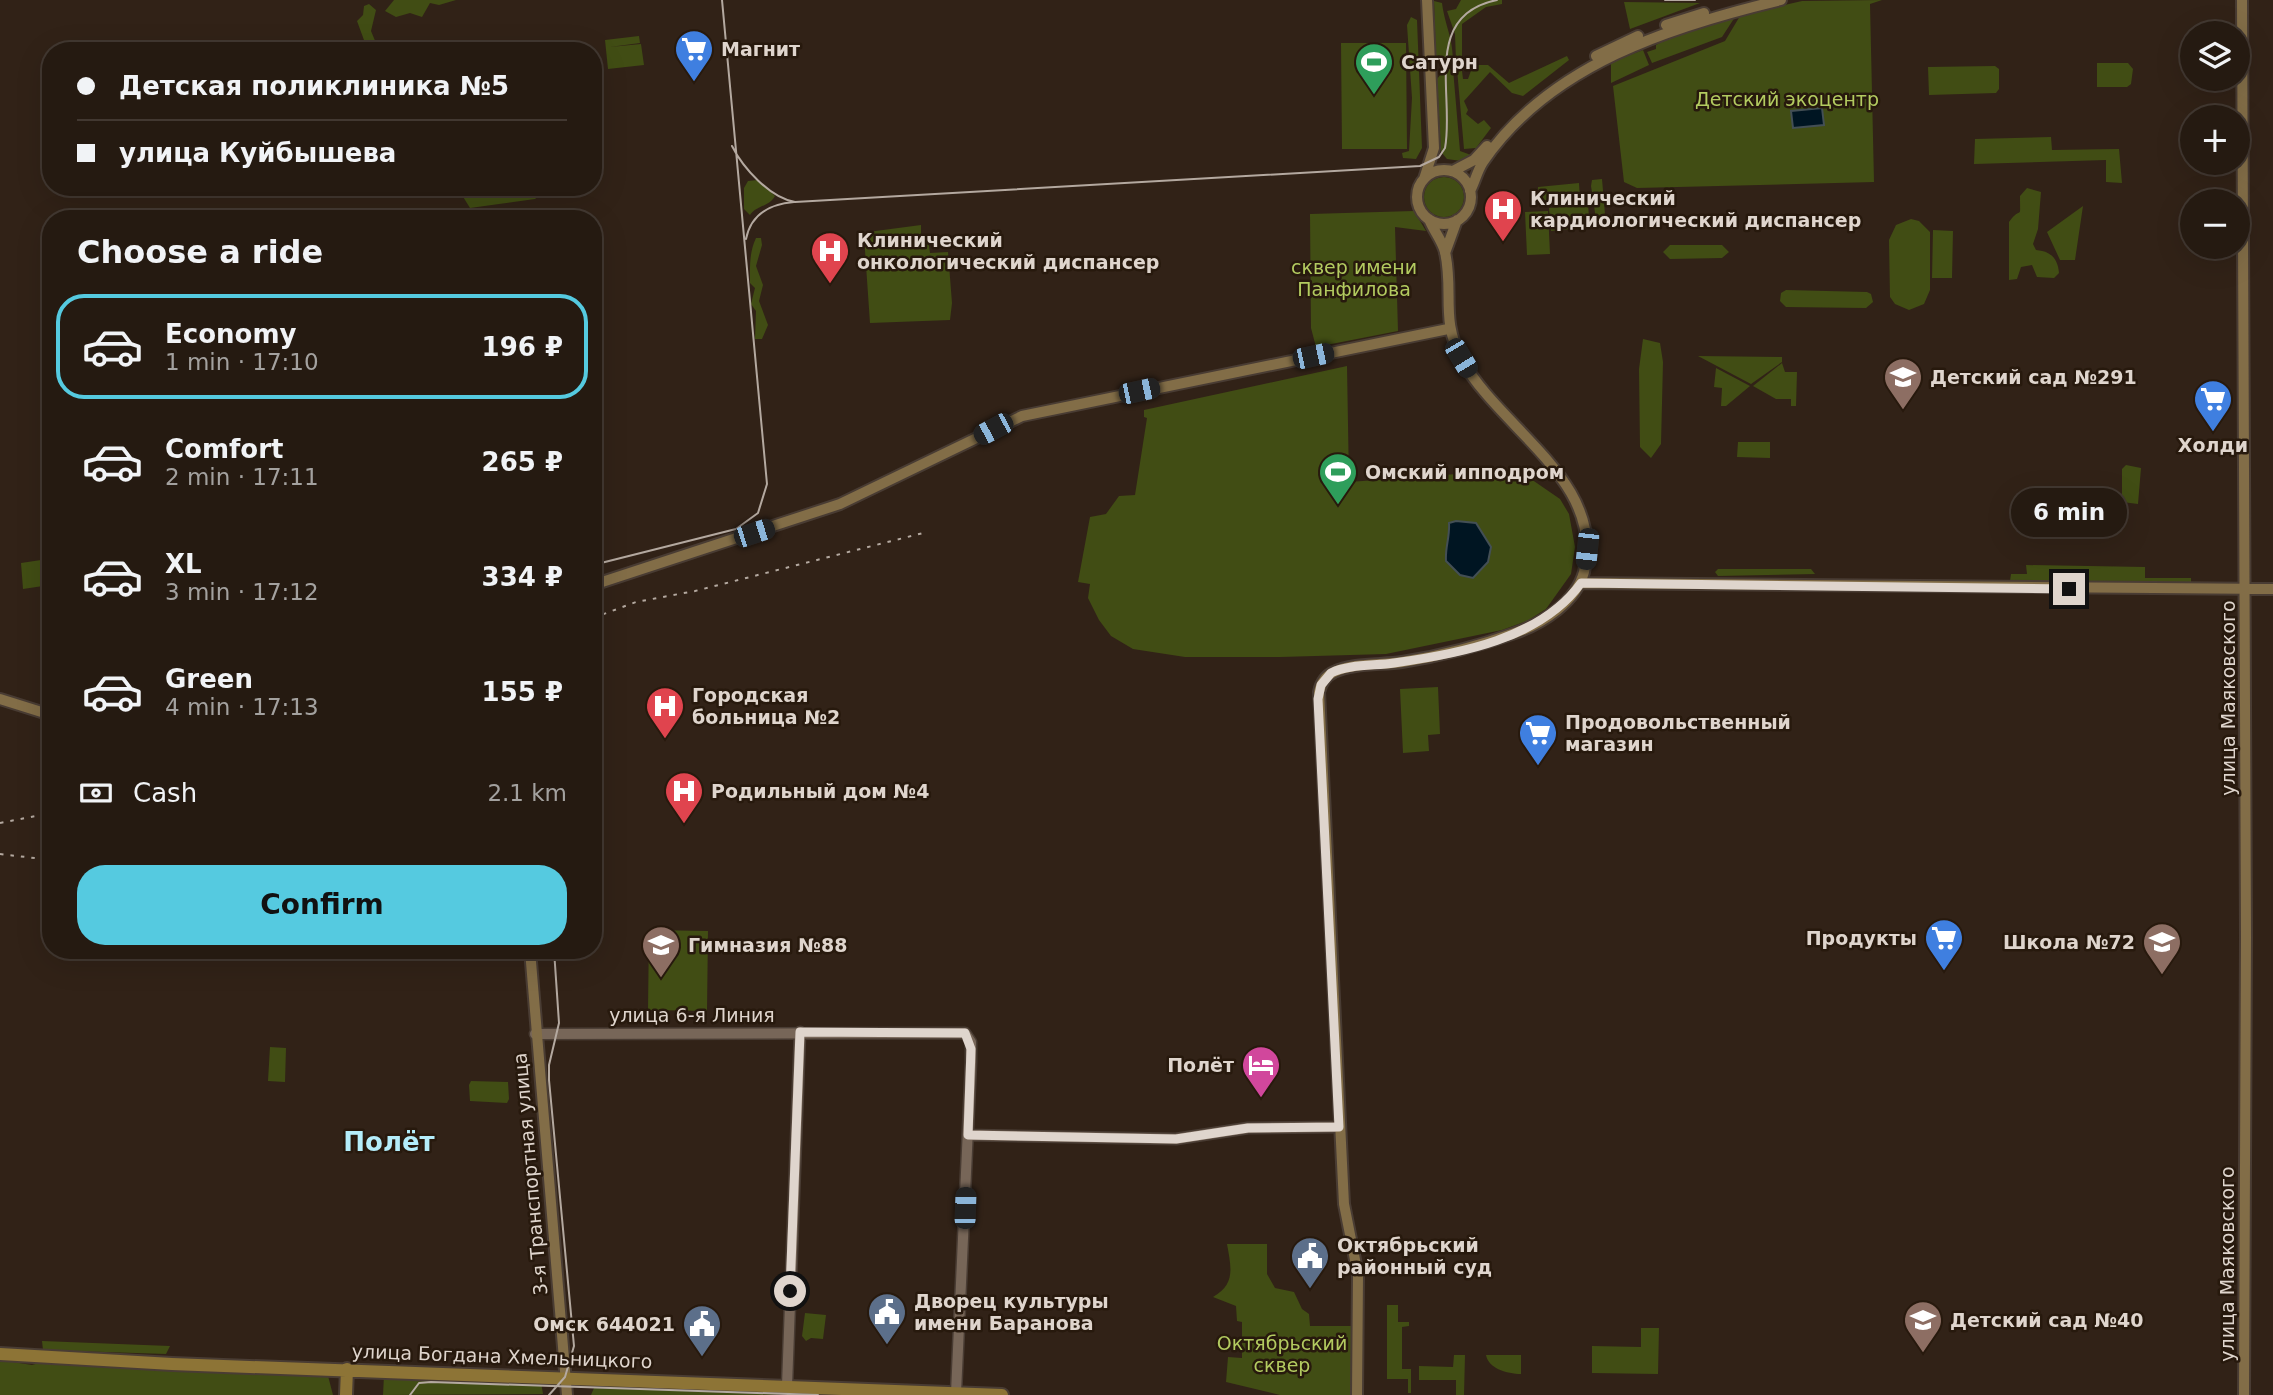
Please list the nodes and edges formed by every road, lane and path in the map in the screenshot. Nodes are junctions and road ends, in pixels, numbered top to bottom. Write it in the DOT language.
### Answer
graph roads {
  1 [pos="1427,0"];
  2 [pos="1753,0"];
  3 [pos="1781,0"];
  4 [pos="2242,0"];
  5 [pos="1434,148"];
  6 [pos="1450,171"];
  7 [pos="1424,179"];
  8 [pos="1470,191"];
  9 [pos="1429,219"];
  10 [pos="1457,220"];
  11 [pos="1445,253"];
  12 [pos="1448,328"];
  13 [pos="602,582"];
  14 [pos="1581,583"];
  15 [pos="2245,589"];
  16 [pos="2273,589"];
  17 [pos="0,699"];
  18 [pos="42,712"];
  19 [pos="531,959"];
  20 [pos="800,1032"];
  21 [pos="535,1034"];
  22 [pos="1339,1127"];
  23 [pos="968,1135"];
  24 [pos="0,1354"];
  25 [pos="347,1369"];
  26 [pos="565,1377"];
  27 [pos="787,1391"];
  28 [pos="957,1393"];
  29 [pos="346,1395"];
  30 [pos="568,1395"];
  31 [pos="1002,1395"];
  32 [pos="1357,1395"];
  33 [pos="2244,1395"];
  1 -- 5 [label="main road"];
  2 -- 6 [label="main road"];
  3 -- 8 [label="main road"];
  4 -- 15 [label="main road, улица Маяковского"];
  5 -- 6 [label="main road"];
  5 -- 7 [label="main road"];
  6 -- 7 [label="main road"];
  6 -- 8 [label="main road"];
  7 -- 9 [label="main road"];
  8 -- 10 [label="main road"];
  9 -- 10 [label="main road"];
  9 -- 11 [label="main road"];
  10 -- 11 [label="main road"];
  11 -- 12 [label="main road"];
  12 -- 13 [label="main road"];
  12 -- 14 [label="main road"];
  14 -- 15 [label="main road"];
  14 -- 22 [label="main road"];
  15 -- 16 [label="main road"];
  15 -- 33 [label="main road, улица Маяковского"];
  17 -- 18 [label="main road"];
  19 -- 21 [label="main road, 3-я Транспортная улица"];
  20 -- 21 [label="street, улица 6-я Линия"];
  20 -- 23 [label="street, улица 6-я Линия"];
  20 -- 27 [label="street"];
  21 -- 26 [label="main road, 3-я Транспортная улица"];
  22 -- 23 [label="street"];
  22 -- 32 [label="main road"];
  23 -- 28 [label="street"];
  24 -- 25 [label="main road, улица Богдана Хмельницкого"];
  25 -- 26 [label="main road, улица Богдана Хмельницкого"];
  25 -- 29 [label="main road"];
  26 -- 27 [label="main road, улица Богдана Хмельницкого"];
  26 -- 30 [label="main road, 3-я Транспортная улица"];
  27 -- 28 [label="main road, улица Богдана Хмельницкого"];
  28 -- 31 [label="main road, улица Богдана Хмельницкого"];
}
